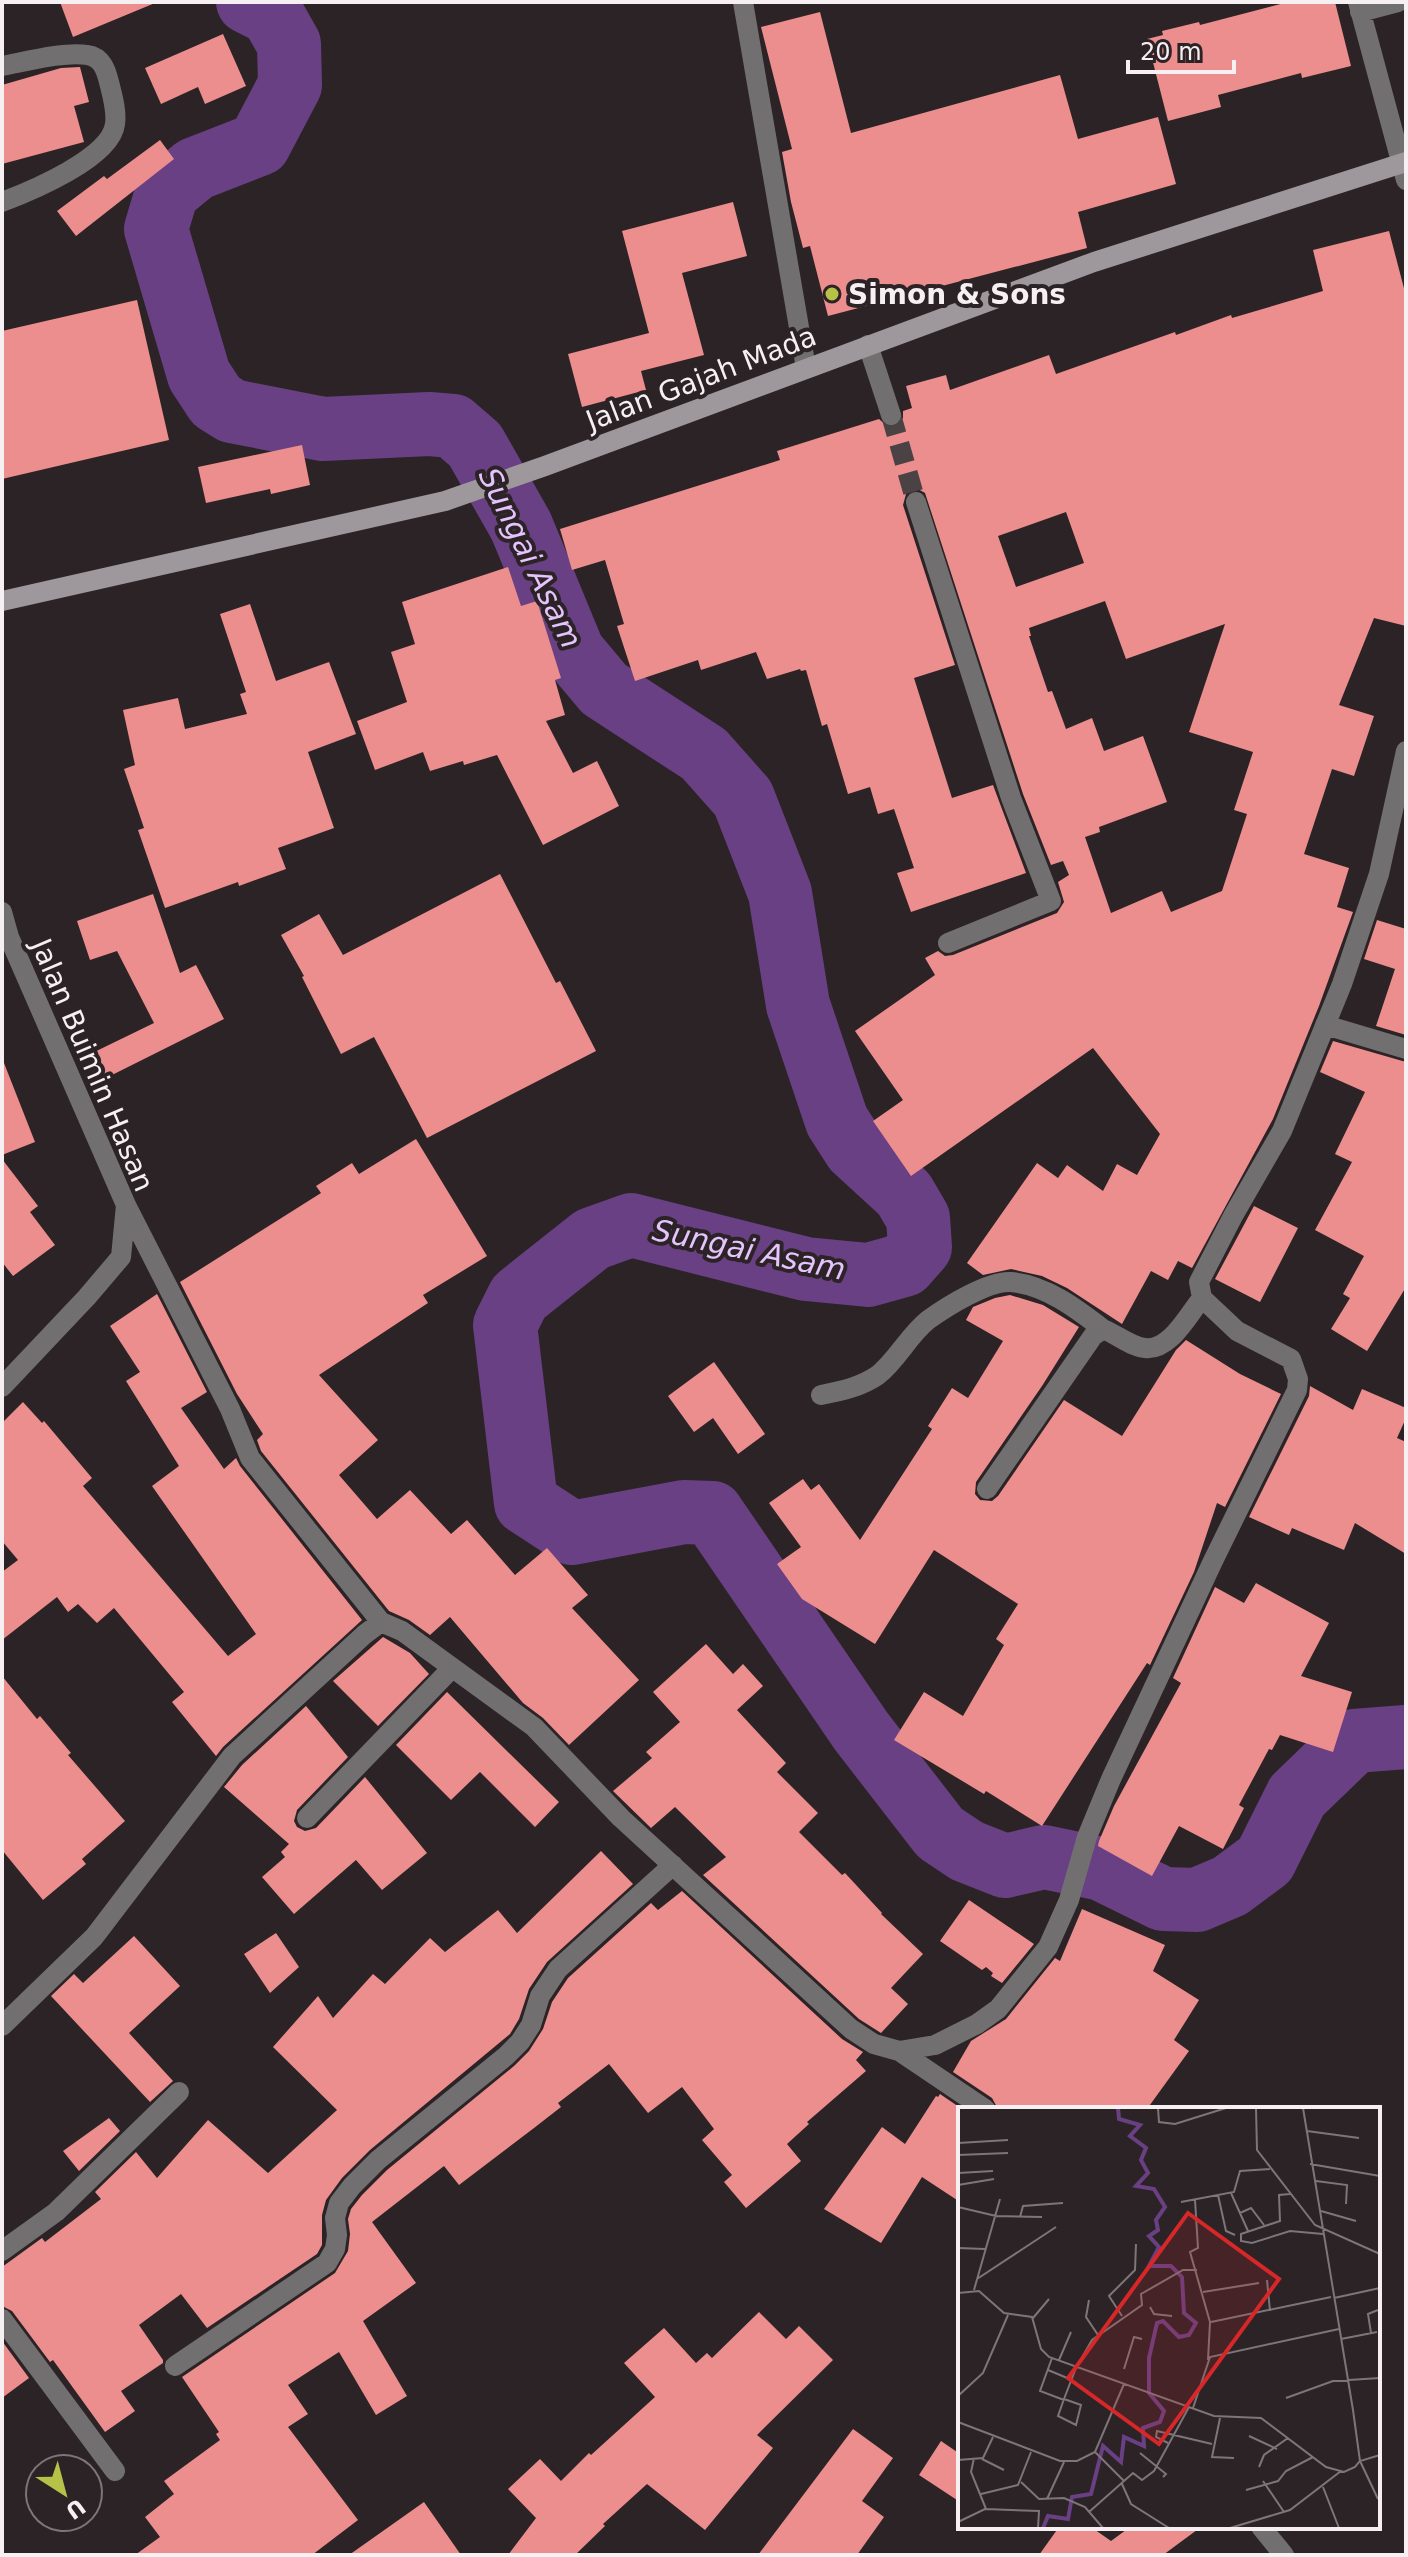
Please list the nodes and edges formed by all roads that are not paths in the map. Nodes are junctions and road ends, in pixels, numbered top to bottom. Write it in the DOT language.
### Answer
graph roads {
  1 [pos="743,2"];
  2 [pos="1398,2"];
  3 [pos="1359,7"];
  4 [pos="2,66"];
  5 [pos="1405,168"];
  6 [pos="2,202"];
  7 [pos="868,345"];
  8 [pos="806,368"];
  9 [pos="891,415"];
  10 [pos="916,502"];
  11 [pos="2,601"];
  12 [pos="1406,751"];
  13 [pos="2,912"];
  14 [pos="948,943"];
  15 [pos="1325,1025"];
  16 [pos="1406,1049"];
  17 [pos="126,1205"];
  18 [pos="1202,1298"];
  19 [pos="1103,1329"];
  20 [pos="2,1387"];
  21 [pos="821,1395"];
  22 [pos="987,1489"];
  23 [pos="381,1622"];
  24 [pos="452,1668"];
  25 [pos="307,1818"];
  26 [pos="673,1865"];
  27 [pos="2,2026"];
  28 [pos="899,2051"];
  29 [pos="179,2092"];
  30 [pos="982,2107"];
  31 [pos="2,2251"];
  32 [pos="2,2319"];
  33 [pos="175,2366"];
  34 [pos="115,2471"];
  35 [pos="1263,2529"];
  36 [pos="1284,2555"];
  1 -- 8 [label="street"];
  2 -- 3 [label="street"];
  3 -- 5 [label="street"];
  4 -- 6 [label="street"];
  5 -- 7 [label="main road, Jalan Gajah Mada"];
  7 -- 8 [label="main road, Jalan Gajah Mada"];
  7 -- 9 [label="street"];
  8 -- 11 [label="main road, Jalan Gajah Mada"];
  10 -- 14 [label="street"];
  12 -- 15 [label="street"];
  13 -- 17 [label="street, Jalan Buimin Hasan"];
  15 -- 16 [label="street"];
  15 -- 18 [label="street"];
  17 -- 20 [label="street, Jalan Buimin Hasan"];
  17 -- 23 [label="street"];
  18 -- 19 [label="street"];
  18 -- 28 [label="street"];
  19 -- 21 [label="street"];
  19 -- 22 [label="street"];
  23 -- 24 [label="street"];
  23 -- 27 [label="street"];
  24 -- 25 [label="street"];
  24 -- 26 [label="street"];
  26 -- 28 [label="street"];
  26 -- 33 [label="street"];
  28 -- 30 [label="street"];
  29 -- 31 [label="street"];
  32 -- 34 [label="street"];
  35 -- 36 [label="street"];
}
